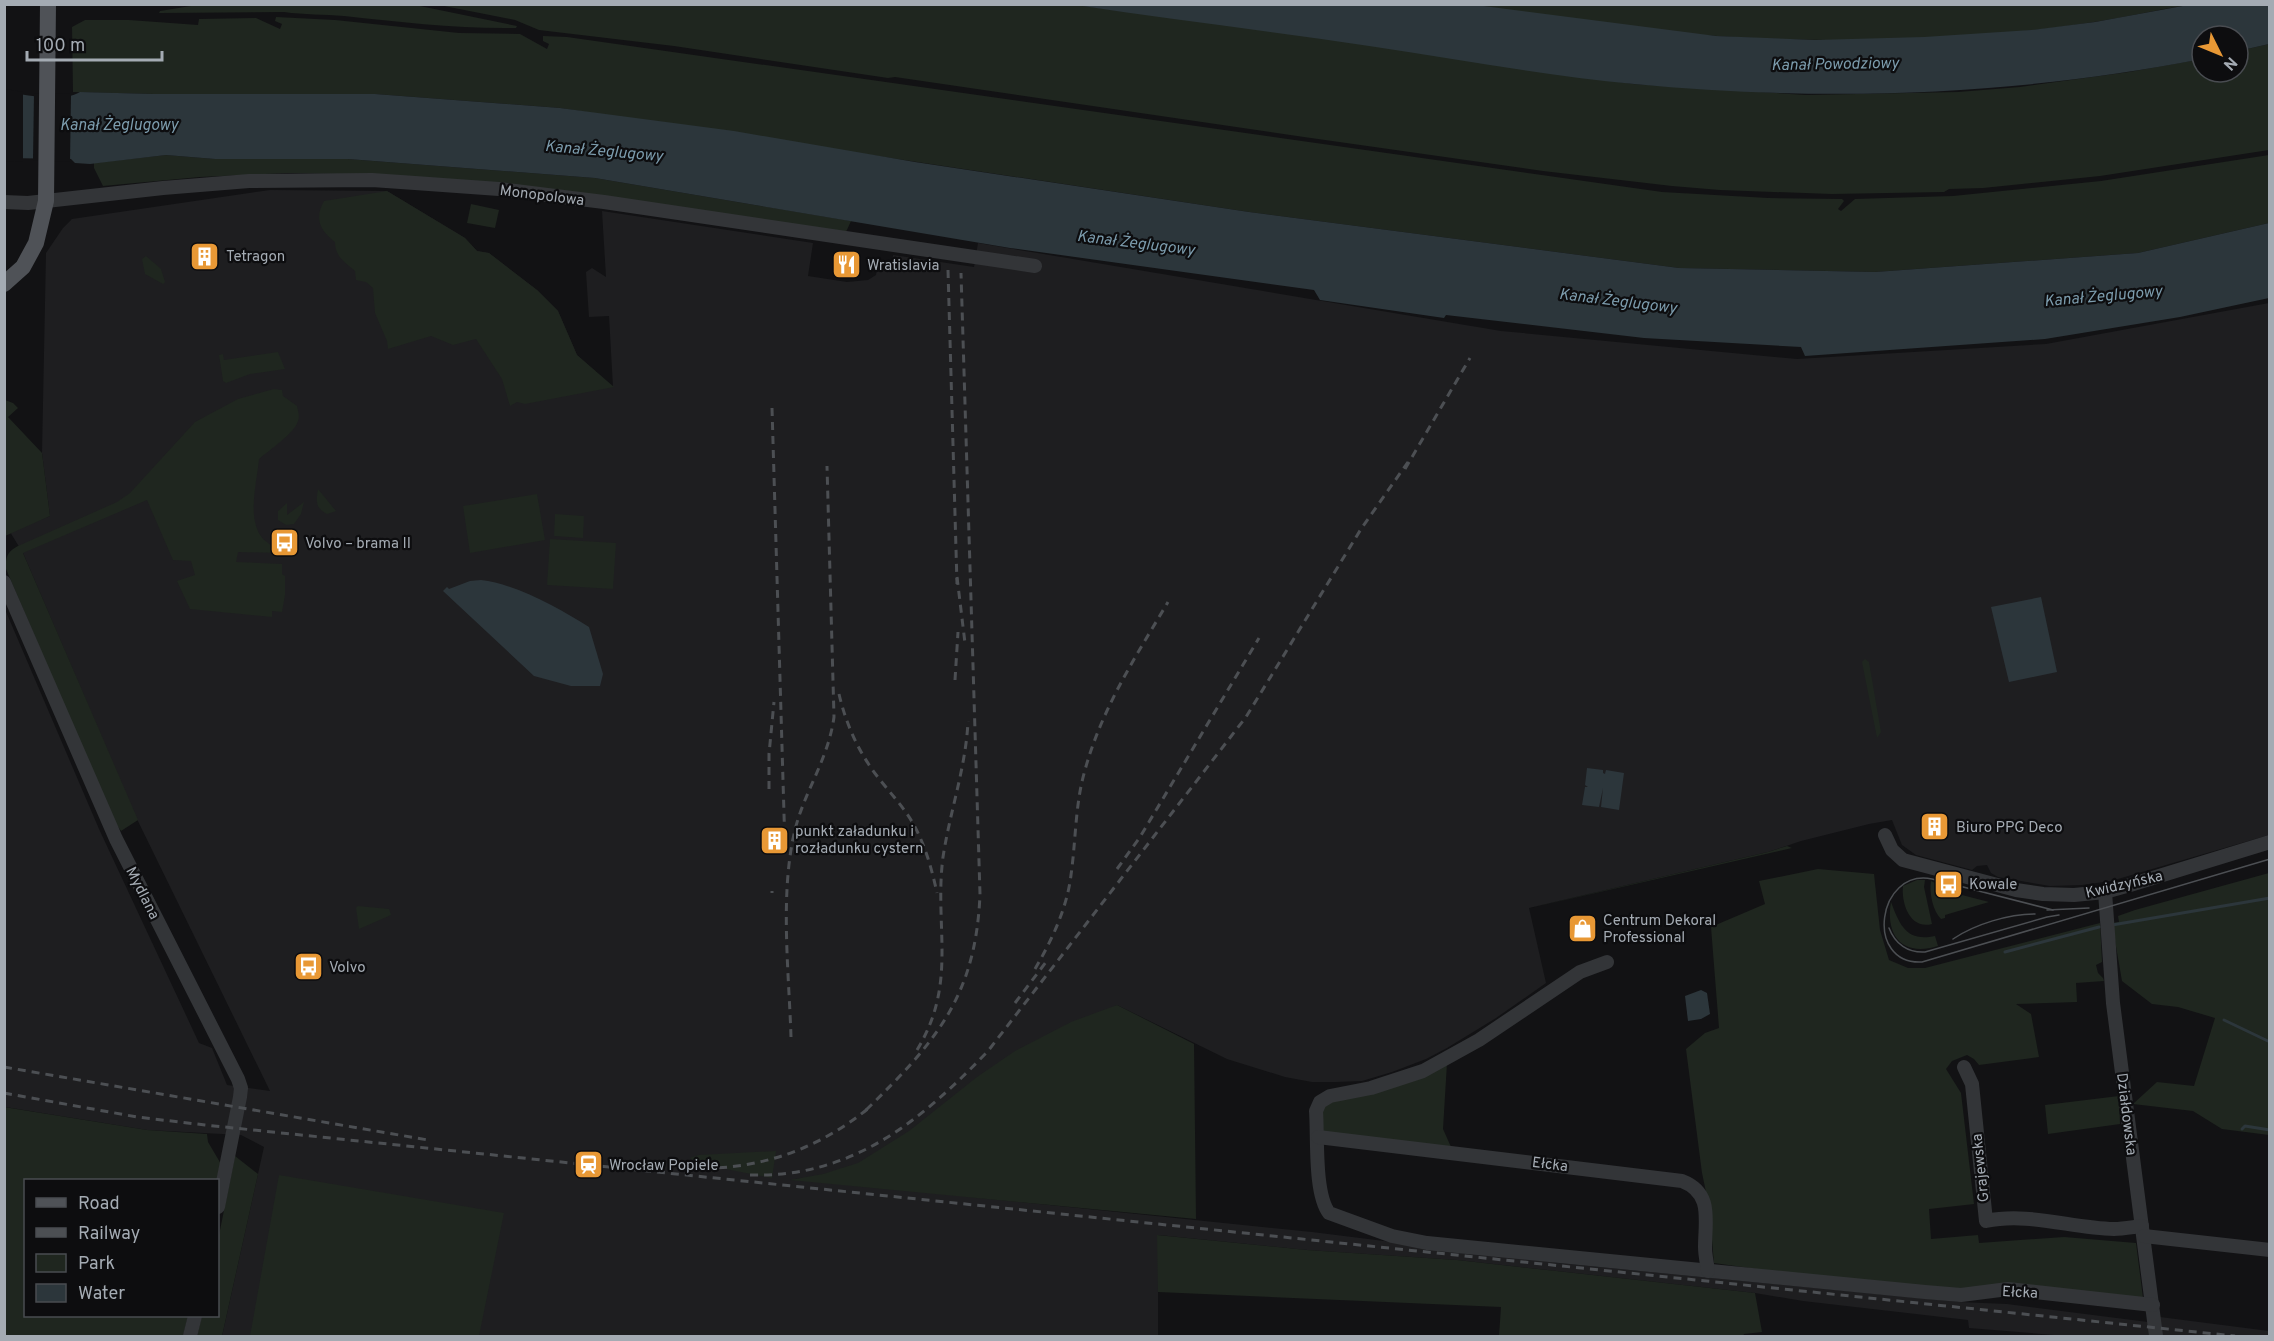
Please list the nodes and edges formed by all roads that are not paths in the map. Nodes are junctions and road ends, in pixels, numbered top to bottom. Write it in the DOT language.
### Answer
graph roads {
  1 [pos="48,4"];
  2 [pos="46,201"];
  3 [pos="4,202"];
  4 [pos="1035,266"];
  5 [pos="4,284"];
  6 [pos="4,582"];
  7 [pos="1885,835"];
  8 [pos="2270,842"];
  9 [pos="2105,892"];
  10 [pos="1607,962"];
  11 [pos="1964,1067"];
  12 [pos="1318,1137"];
  13 [pos="219,1202"];
  14 [pos="2143,1231"];
  15 [pos="2270,1250"];
  16 [pos="1708,1271"];
  17 [pos="2153,1305"];
  18 [pos="195,1317"];
  19 [pos="190,1336"];
  20 [pos="2156,1336"];
  1 -- 2 [label="main road"];
  2 -- 3 [label="street, Monopolowa"];
  2 -- 4 [label="street, Monopolowa"];
  2 -- 5 [label="main road"];
  6 -- 13 [label="street, Mydlana"];
  7 -- 9 [label="street, Kwidzyńska"];
  8 -- 9 [label="street, Kwidzyńska"];
  9 -- 14 [label="street, Działdowska"];
  10 -- 12 [label="street, Ełcka"];
  11 -- 14 [label="street, Grajewska"];
  12 -- 16 [label="street, Ełcka"];
  12 -- 16 [label="street, Ełcka"];
  14 -- 15 [label="street"];
  14 -- 17 [label="street, Działdowska"];
  16 -- 17 [label="street, Ełcka"];
  17 -- 20 [label="street, Działdowska"];
  18 -- 19 [label="street"];
}
